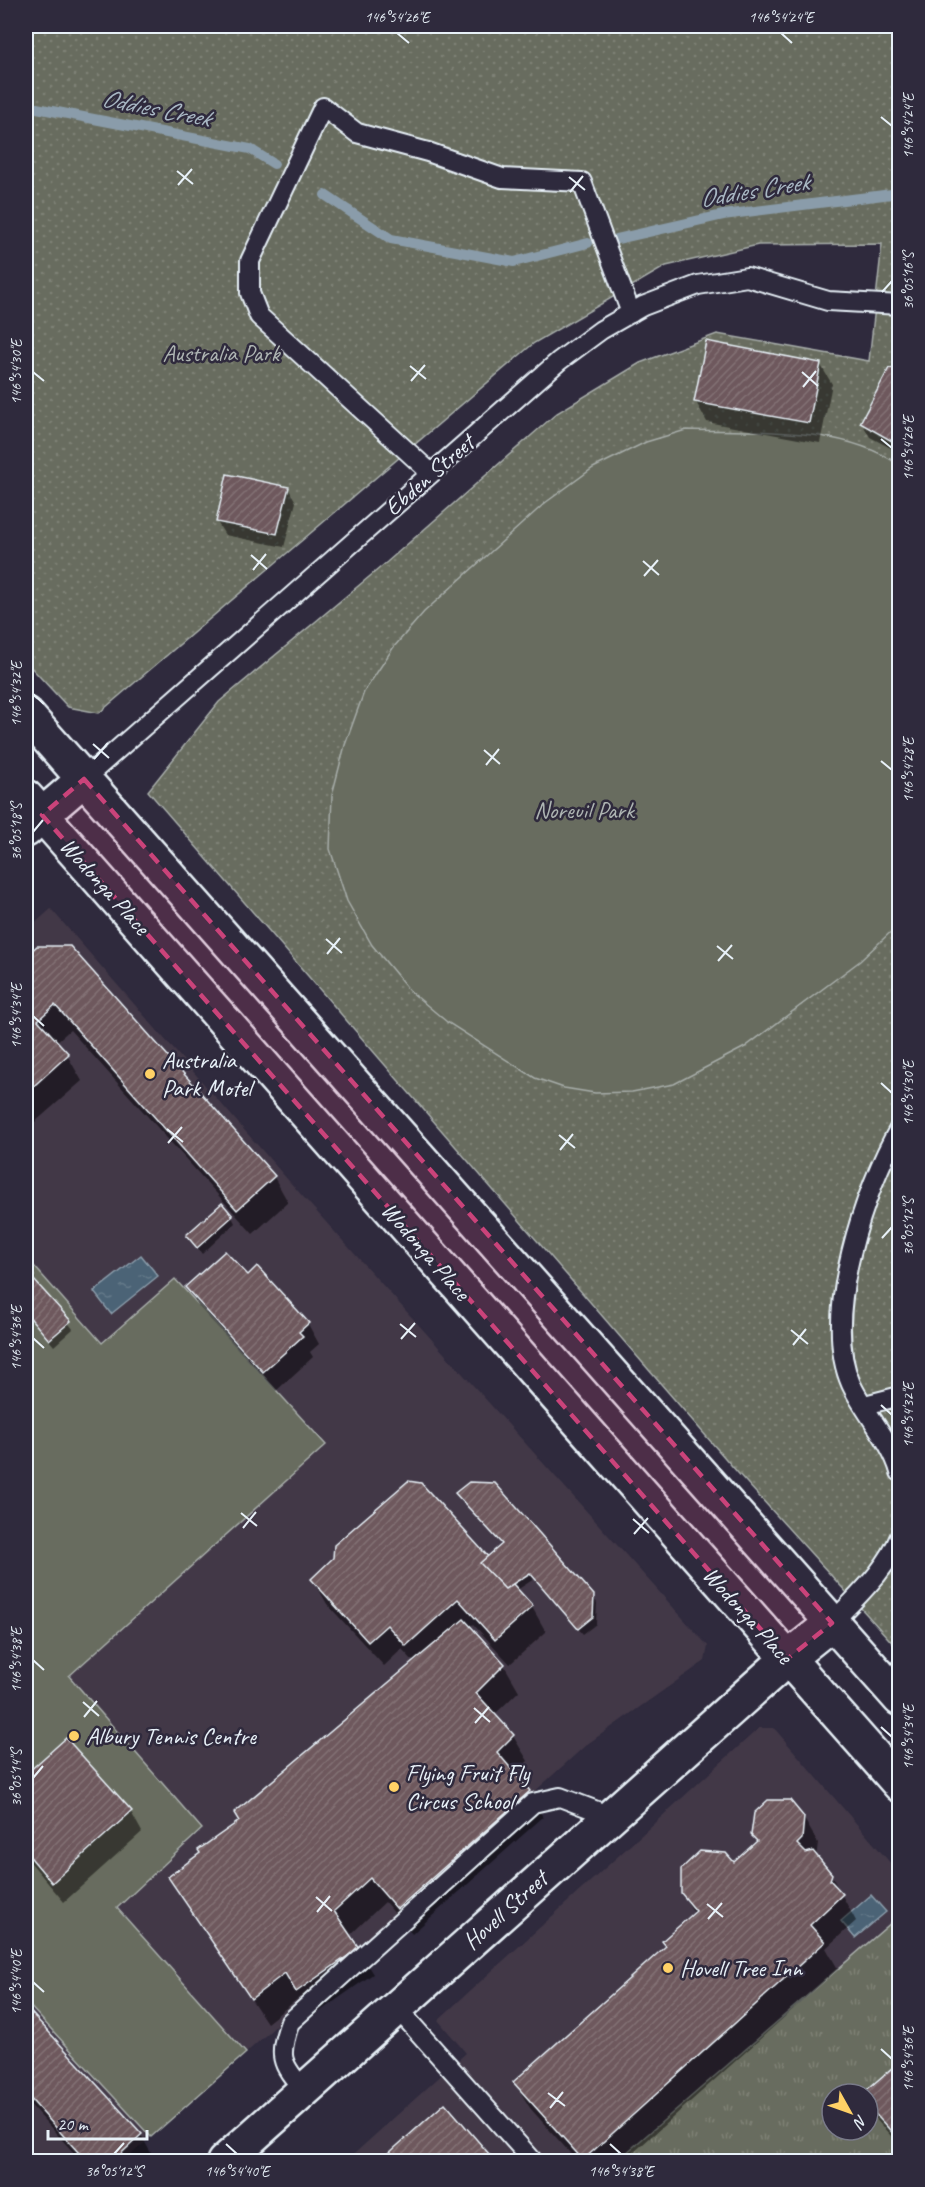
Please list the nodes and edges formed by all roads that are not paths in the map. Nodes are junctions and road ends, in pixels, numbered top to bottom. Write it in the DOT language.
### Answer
graph roads {
  1 [pos="900,305"];
  2 [pos="631,313"];
  3 [pos="431,473"];
  4 [pos="26,714"];
  5 [pos="84,779"];
  6 [pos="31,814"];
  7 [pos="900,1127"];
  8 [pos="900,1396"];
  9 [pos="865,1405"];
  10 [pos="900,1472"];
  11 [pos="900,1536"];
  12 [pos="832,1623"];
  13 [pos="787,1659"];
  14 [pos="900,1699"];
  15 [pos="900,1785"];
  16 [pos="610,1816"];
  17 [pos="396,2007"];
  18 [pos="304,2090"];
  19 [pos="224,2162"];
  20 [pos="534,2162"];
  1 -- 2 [label="lane, Ebden Street"];
  2 -- 3 [label="lane, Ebden Street"];
  2 -- 3 [label="lane"];
  3 -- 5 [label="lane, Ebden Street"];
  4 -- 5 [label="main road"];
  5 -- 6 [label="main road, Ebden Street"];
  5 -- 12 [label="main road"];
  6 -- 13 [label="main road, Wodonga Place"];
  7 -- 9 [label="lane"];
  8 -- 9 [label="lane"];
  9 -- 10 [label="lane"];
  11 -- 12 [label="lane"];
  12 -- 13 [label="main road, Hovell Street"];
  12 -- 14 [label="main road"];
  13 -- 15 [label="main road, Wodonga Place"];
  13 -- 16 [label="main road, Hovell Street"];
  16 -- 17 [label="main road, Hovell Street"];
  16 -- 18 [label="lane"];
  17 -- 18 [label="main road, Hovell Street"];
  17 -- 20 [label="lane"];
  18 -- 19 [label="main road, Hovell Street"];
}
